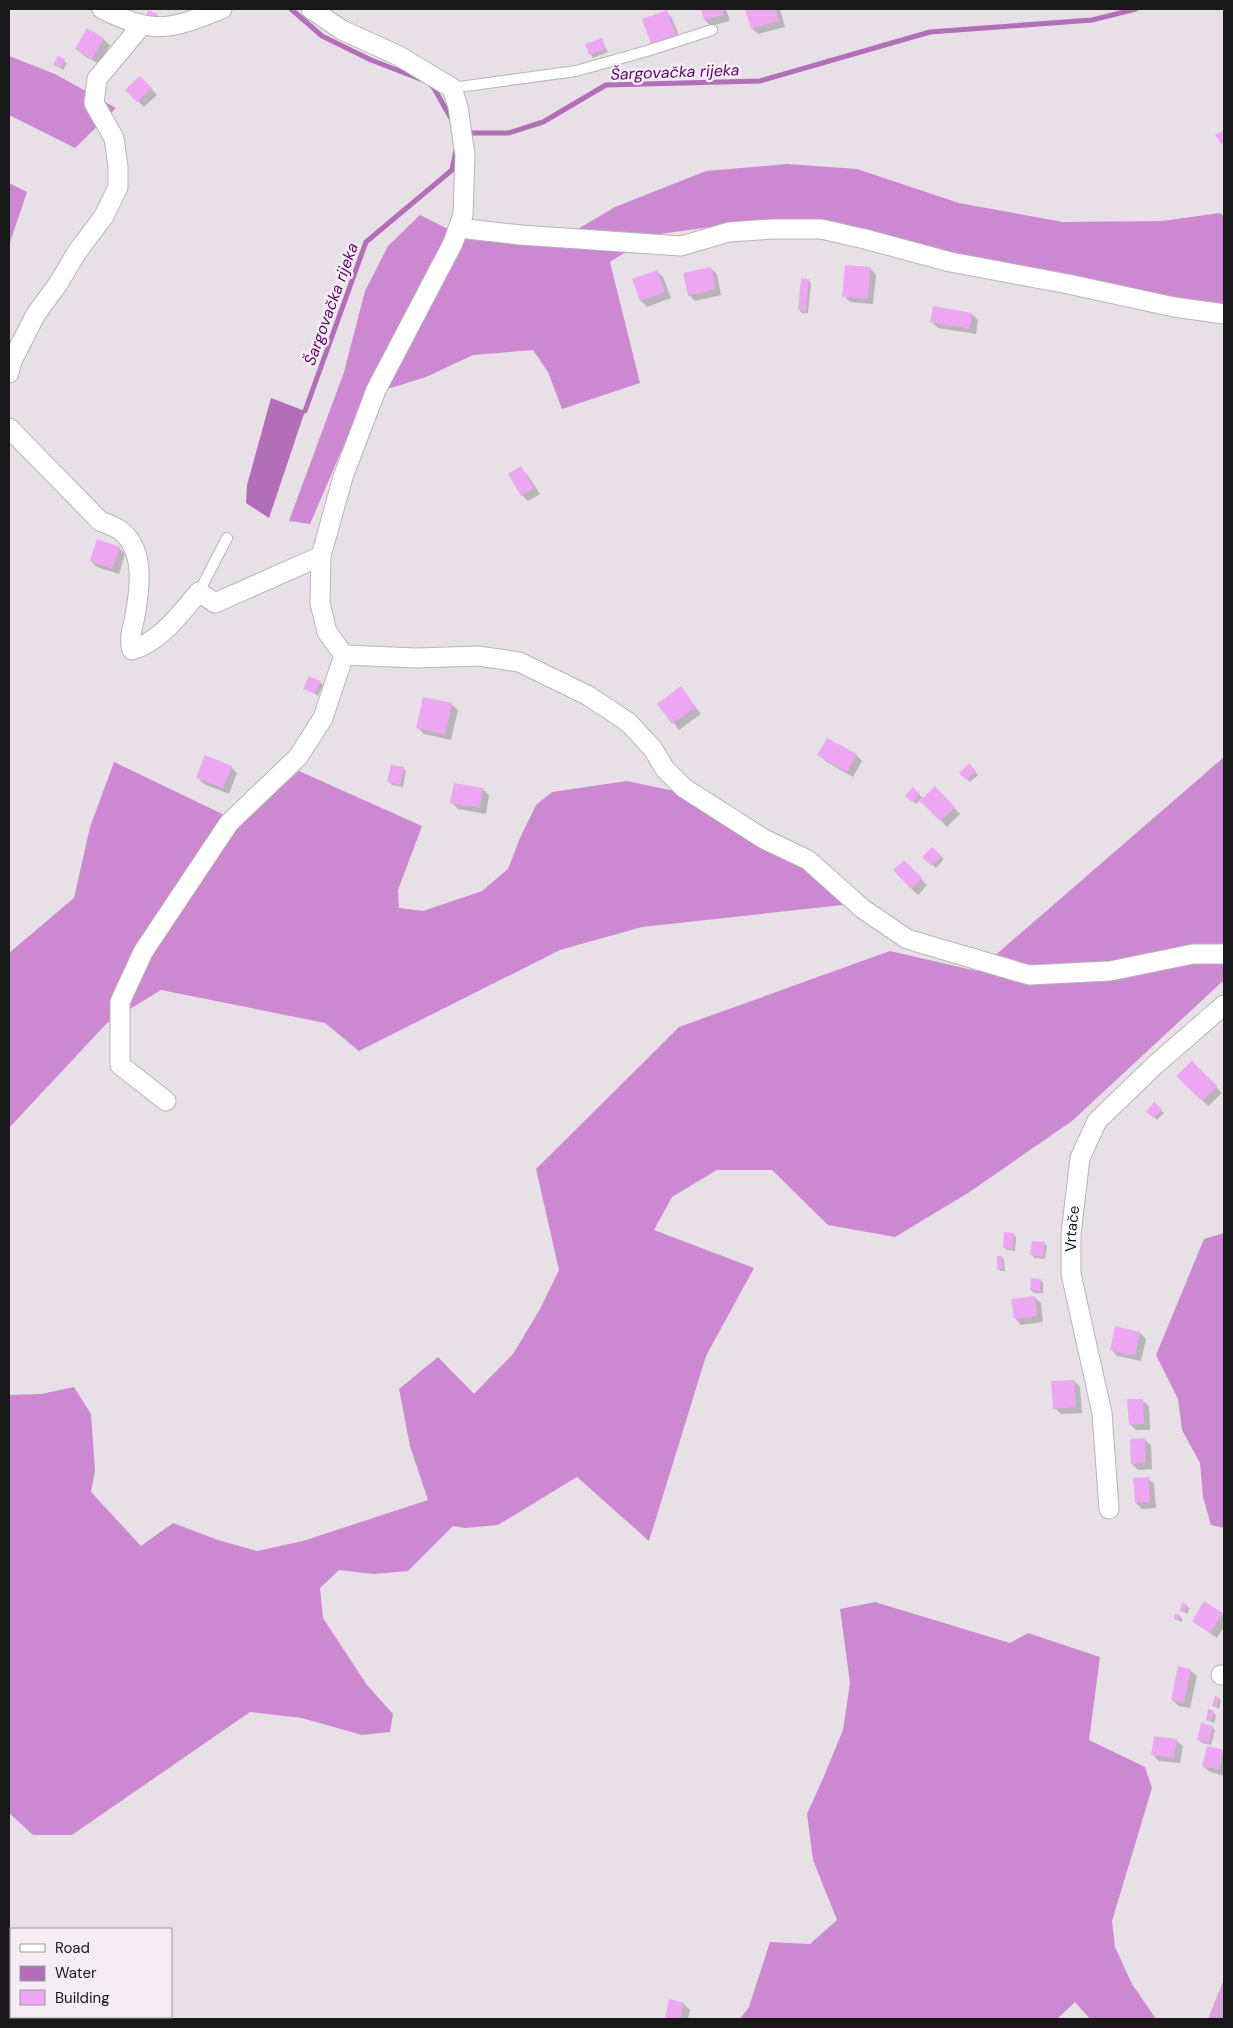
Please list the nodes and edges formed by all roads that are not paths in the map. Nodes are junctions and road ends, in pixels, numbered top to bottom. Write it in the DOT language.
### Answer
graph roads {
  1 [pos="102,9"];
  2 [pos="222,9"];
  3 [pos="311,9"];
  4 [pos="141,26"];
  5 [pos="712,30"];
  6 [pos="452,88"];
  7 [pos="458,228"];
  8 [pos="1224,314"];
  9 [pos="9,373"];
  10 [pos="9,428"];
  11 [pos="227,538"];
  12 [pos="321,556"];
  13 [pos="198,592"];
  14 [pos="344,655"];
  15 [pos="1224,954"];
  16 [pos="1224,1005"];
  17 [pos="166,1101"];
  18 [pos="1109,1509"];
  1 -- 4 [label="street"];
  2 -- 4 [label="street"];
  3 -- 6 [label="street"];
  4 -- 9 [label="street"];
  5 -- 6 [label="lane"];
  6 -- 7 [label="street"];
  7 -- 8 [label="street"];
  7 -- 12 [label="street"];
  10 -- 13 [label="street"];
  11 -- 13 [label="lane"];
  12 -- 13 [label="street"];
  12 -- 14 [label="street"];
  14 -- 15 [label="street"];
  14 -- 17 [label="street"];
  16 -- 18 [label="street, Vrtače"];
}
